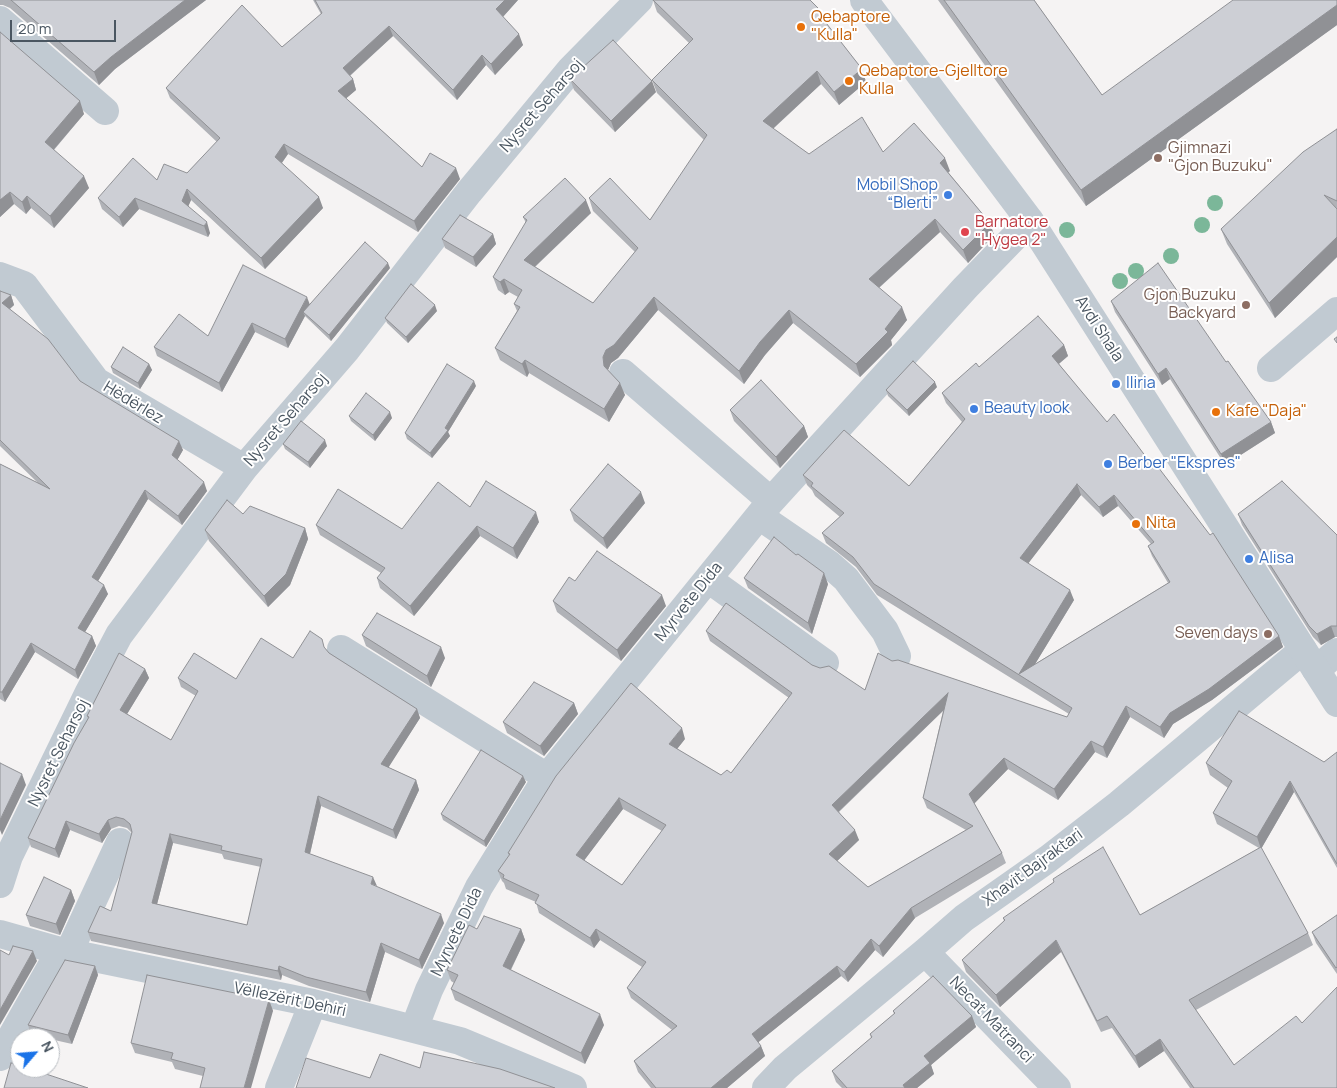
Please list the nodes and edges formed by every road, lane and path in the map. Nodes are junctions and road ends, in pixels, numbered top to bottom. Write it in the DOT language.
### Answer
graph roads {
  1 [pos="639,0"];
  2 [pos="864,0"];
  3 [pos="0,20"];
  4 [pos="105,111"];
  5 [pos="1030,221"];
  6 [pos="0,276"];
  7 [pos="1337,311"];
  8 [pos="1271,368"];
  9 [pos="623,373"];
  10 [pos="244,468"];
  11 [pos="765,508"];
  12 [pos="708,579"];
  13 [pos="341,649"];
  14 [pos="1337,652"];
  15 [pos="897,656"];
  16 [pos="1309,660"];
  17 [pos="825,663"];
  18 [pos="1337,703"];
  19 [pos="547,777"];
  20 [pos="120,842"];
  21 [pos="0,884"];
  22 [pos="0,934"];
  23 [pos="64,952"];
  24 [pos="925,952"];
  25 [pos="313,1003"];
  26 [pos="414,1029"];
  27 [pos="0,1057"];
  28 [pos="279,1088"];
  29 [pos="573,1088"];
  30 [pos="766,1088"];
  31 [pos="1057,1088"];
  1 -- 10 [label="street, Nysret Seharsoj"];
  2 -- 5 [label="street, Avdi Shala"];
  3 -- 4 [label="street"];
  5 -- 11 [label="street, Myrvete Dida"];
  5 -- 16 [label="street, Avdi Shala"];
  6 -- 10 [label="street, Hëdërlez"];
  7 -- 8 [label="street"];
  9 -- 11 [label="street"];
  10 -- 21 [label="street, Nysret Seharsoj"];
  11 -- 12 [label="street, Myrvete Dida"];
  11 -- 15 [label="street"];
  12 -- 17 [label="street"];
  12 -- 19 [label="street, Myrvete Dida"];
  13 -- 19 [label="street"];
  14 -- 16 [label="street, Xhavit Bajraktari"];
  16 -- 18 [label="street, Avdi Shala"];
  16 -- 24 [label="street, Xhavit Bajraktari"];
  19 -- 26 [label="street, Myrvete Dida"];
  20 -- 23 [label="street"];
  22 -- 23 [label="street, Vëllezërit Dehiri"];
  23 -- 25 [label="street, Vëllezërit Dehiri"];
  23 -- 27 [label="street"];
  24 -- 30 [label="street, Xhavit Bajraktari"];
  24 -- 31 [label="street, Necat Matranci"];
  25 -- 26 [label="street, Vëllezërit Dehiri"];
  25 -- 28 [label="street"];
  26 -- 29 [label="street, Vëllezërit Dehiri"];
}
